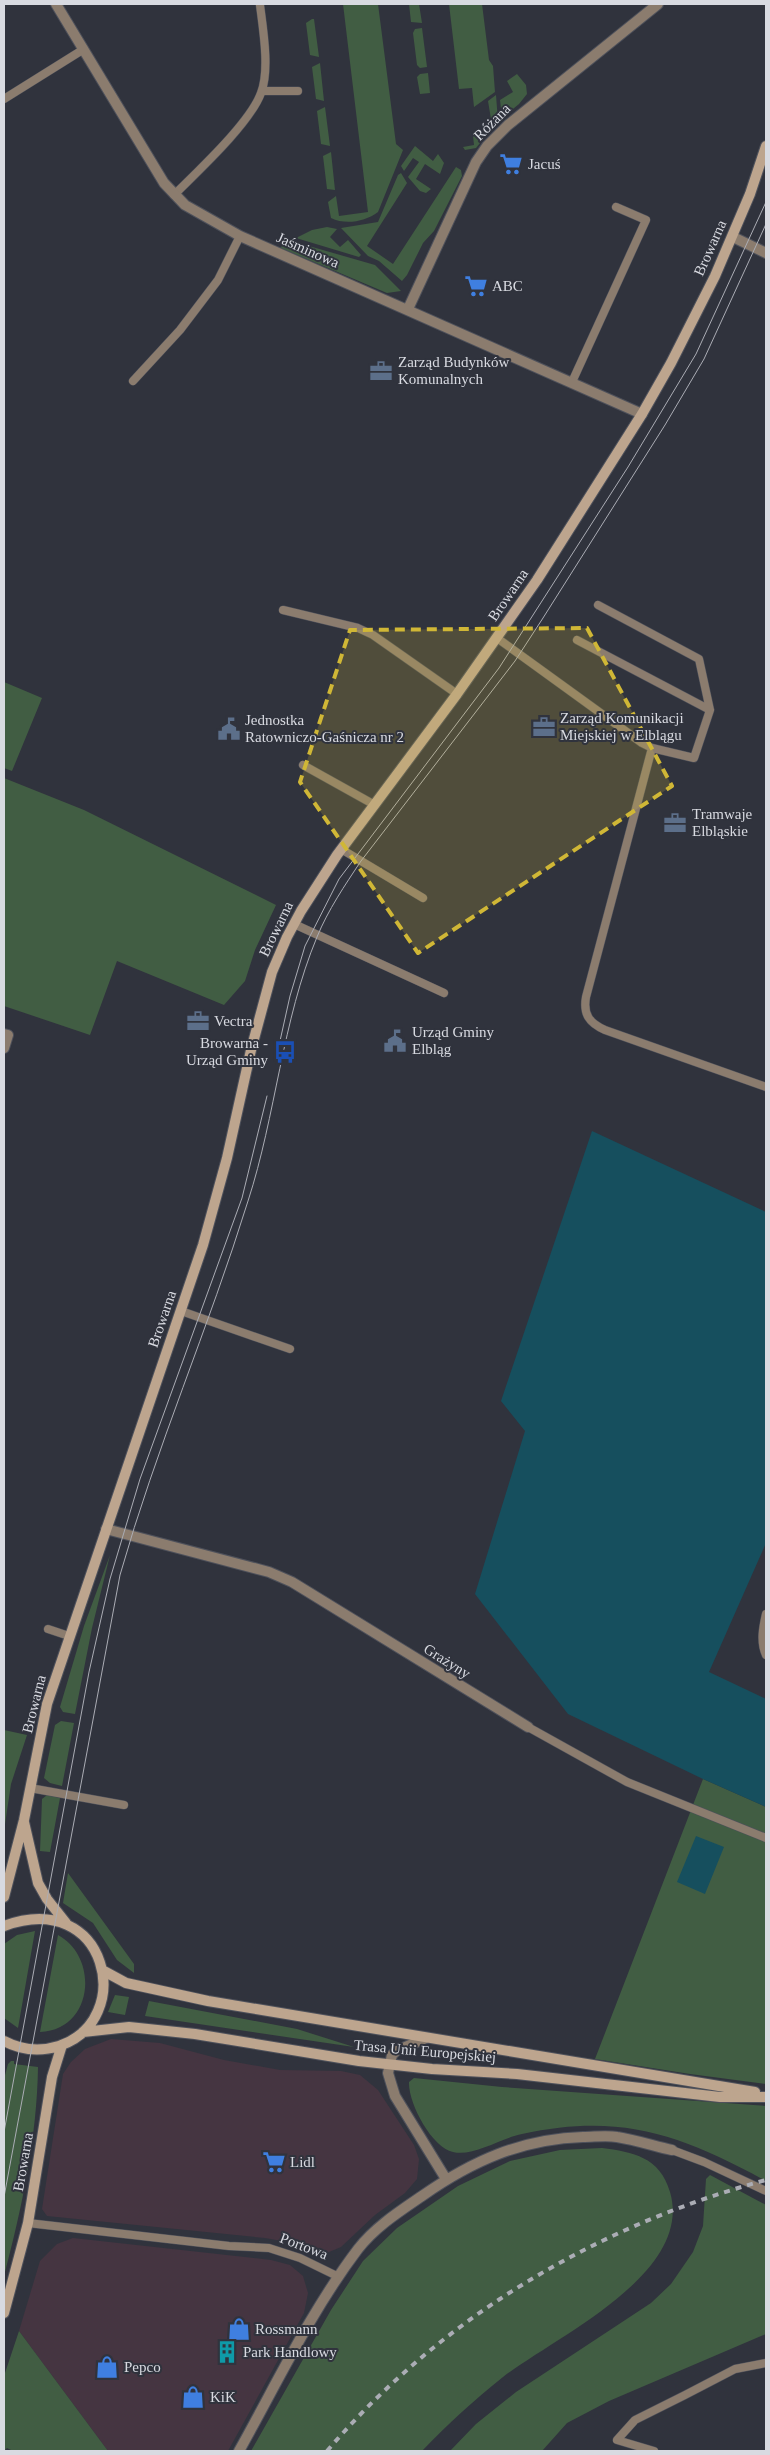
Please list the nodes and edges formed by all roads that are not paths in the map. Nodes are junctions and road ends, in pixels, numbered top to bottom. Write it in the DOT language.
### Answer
graph roads {
  1 [pos="56,4"];
  2 [pos="658,4"];
  3 [pos="260,5"];
  4 [pos="84,49"];
  5 [pos="298,90"];
  6 [pos="262,91"];
  7 [pos="4,99"];
  8 [pos="766,146"];
  9 [pos="174,195"];
  10 [pos="616,207"];
  11 [pos="240,236"];
  12 [pos="733,237"];
  13 [pos="766,254"];
  14 [pos="408,309"];
  15 [pos="133,382"];
  16 [pos="572,382"];
  17 [pos="642,414"];
  18 [pos="598,605"];
  19 [pos="283,610"];
  20 [pos="497,638"];
  21 [pos="577,640"];
  22 [pos="457,694"];
  23 [pos="710,710"];
  24 [pos="652,748"];
  25 [pos="302,765"];
  26 [pos="373,804"];
  27 [pos="341,849"];
  28 [pos="423,898"];
  29 [pos="294,924"];
  30 [pos="444,993"];
  31 [pos="6,1035"];
  32 [pos="4,1048"];
  33 [pos="766,1087"];
  34 [pos="181,1311"];
  35 [pos="290,1349"];
  36 [pos="106,1529"];
  37 [pos="766,1614"];
  38 [pos="48,1630"];
  39 [pos="69,1636"];
  40 [pos="766,1655"];
  41 [pos="528,1727"];
  42 [pos="30,1788"];
  43 [pos="124,1805"];
  44 [pos="24,1820"];
  45 [pos="766,1838"];
  46 [pos="4,1897"];
  47 [pos="66,1923"];
  48 [pos="4,1926"];
  49 [pos="102,1970"];
  50 [pos="84,2032"];
  51 [pos="426,2038"];
  52 [pos="4,2041"];
  53 [pos="62,2045"];
  54 [pos="389,2064"];
  55 [pos="766,2095"];
  56 [pos="672,2150"];
  57 [pos="446,2179"];
  58 [pos="766,2191"];
  59 [pos="28,2223"];
  60 [pos="339,2277"];
  61 [pos="4,2313"];
  62 [pos="766,2363"];
  63 [pos="239,2451"];
  64 [pos="654,2451"];
  1 -- 4 [label="street, Jaśminowa"];
  2 -- 14 [label="street, Różana"];
  3 -- 6 [label="lane"];
  4 -- 7 [label="lane"];
  4 -- 9 [label="street, Jaśminowa"];
  5 -- 6 [label="lane"];
  6 -- 9 [label="lane"];
  8 -- 12 [label="main road, Browarna"];
  9 -- 11 [label="street, Jaśminowa"];
  10 -- 16 [label="lane"];
  11 -- 14 [label="street, Jaśminowa"];
  11 -- 15 [label="lane"];
  12 -- 13 [label="street"];
  12 -- 17 [label="main road, Browarna"];
  14 -- 16 [label="street, Jaśminowa"];
  16 -- 17 [label="street, Jaśminowa"];
  17 -- 20 [label="main road, Browarna"];
  18 -- 23 [label="lane"];
  19 -- 22 [label="lane"];
  20 -- 22 [label="main road, Browarna"];
  20 -- 24 [label="lane"];
  21 -- 23 [label="lane"];
  22 -- 26 [label="main road, Browarna"];
  23 -- 24 [label="lane"];
  24 -- 33 [label="lane"];
  25 -- 26 [label="lane"];
  26 -- 27 [label="main road, Browarna"];
  27 -- 28 [label="lane"];
  27 -- 29 [label="main road, Browarna"];
  29 -- 30 [label="lane"];
  29 -- 34 [label="main road, Browarna"];
  31 -- 32 [label="street"];
  34 -- 35 [label="lane"];
  34 -- 36 [label="main road, Browarna"];
  36 -- 39 [label="main road, Browarna"];
  36 -- 41 [label="street, Grażyny"];
  37 -- 40 [label="lane"];
  38 -- 39 [label="lane"];
  39 -- 42 [label="main road, Browarna"];
  41 -- 45 [label="lane, Grażyny"];
  42 -- 43 [label="lane"];
  42 -- 44 [label="main road, Browarna"];
  44 -- 46 [label="main road, Browarna"];
  44 -- 47 [label="main road, Browarna"];
  47 -- 48 [label="main road"];
  47 -- 49 [label="main road, Browarna"];
  49 -- 50 [label="main road"];
  49 -- 51 [label="main road, Trasa Unii Europejskiej"];
  50 -- 53 [label="main road"];
  50 -- 54 [label="main road, Trasa Unii Europejskiej"];
  51 -- 54 [label="street"];
  51 -- 55 [label="main road, Trasa Unii Europejskiej"];
  52 -- 53 [label="main road"];
  53 -- 59 [label="main road, Browarna"];
  54 -- 55 [label="main road, Trasa Unii Europejskiej"];
  54 -- 57 [label="street"];
  56 -- 57 [label="street"];
  56 -- 58 [label="lane"];
  57 -- 60 [label="street"];
  59 -- 60 [label="lane, Portowa"];
  59 -- 61 [label="main road, Browarna"];
  60 -- 63 [label="street, Portowa"];
  62 -- 64 [label="lane"];
}
